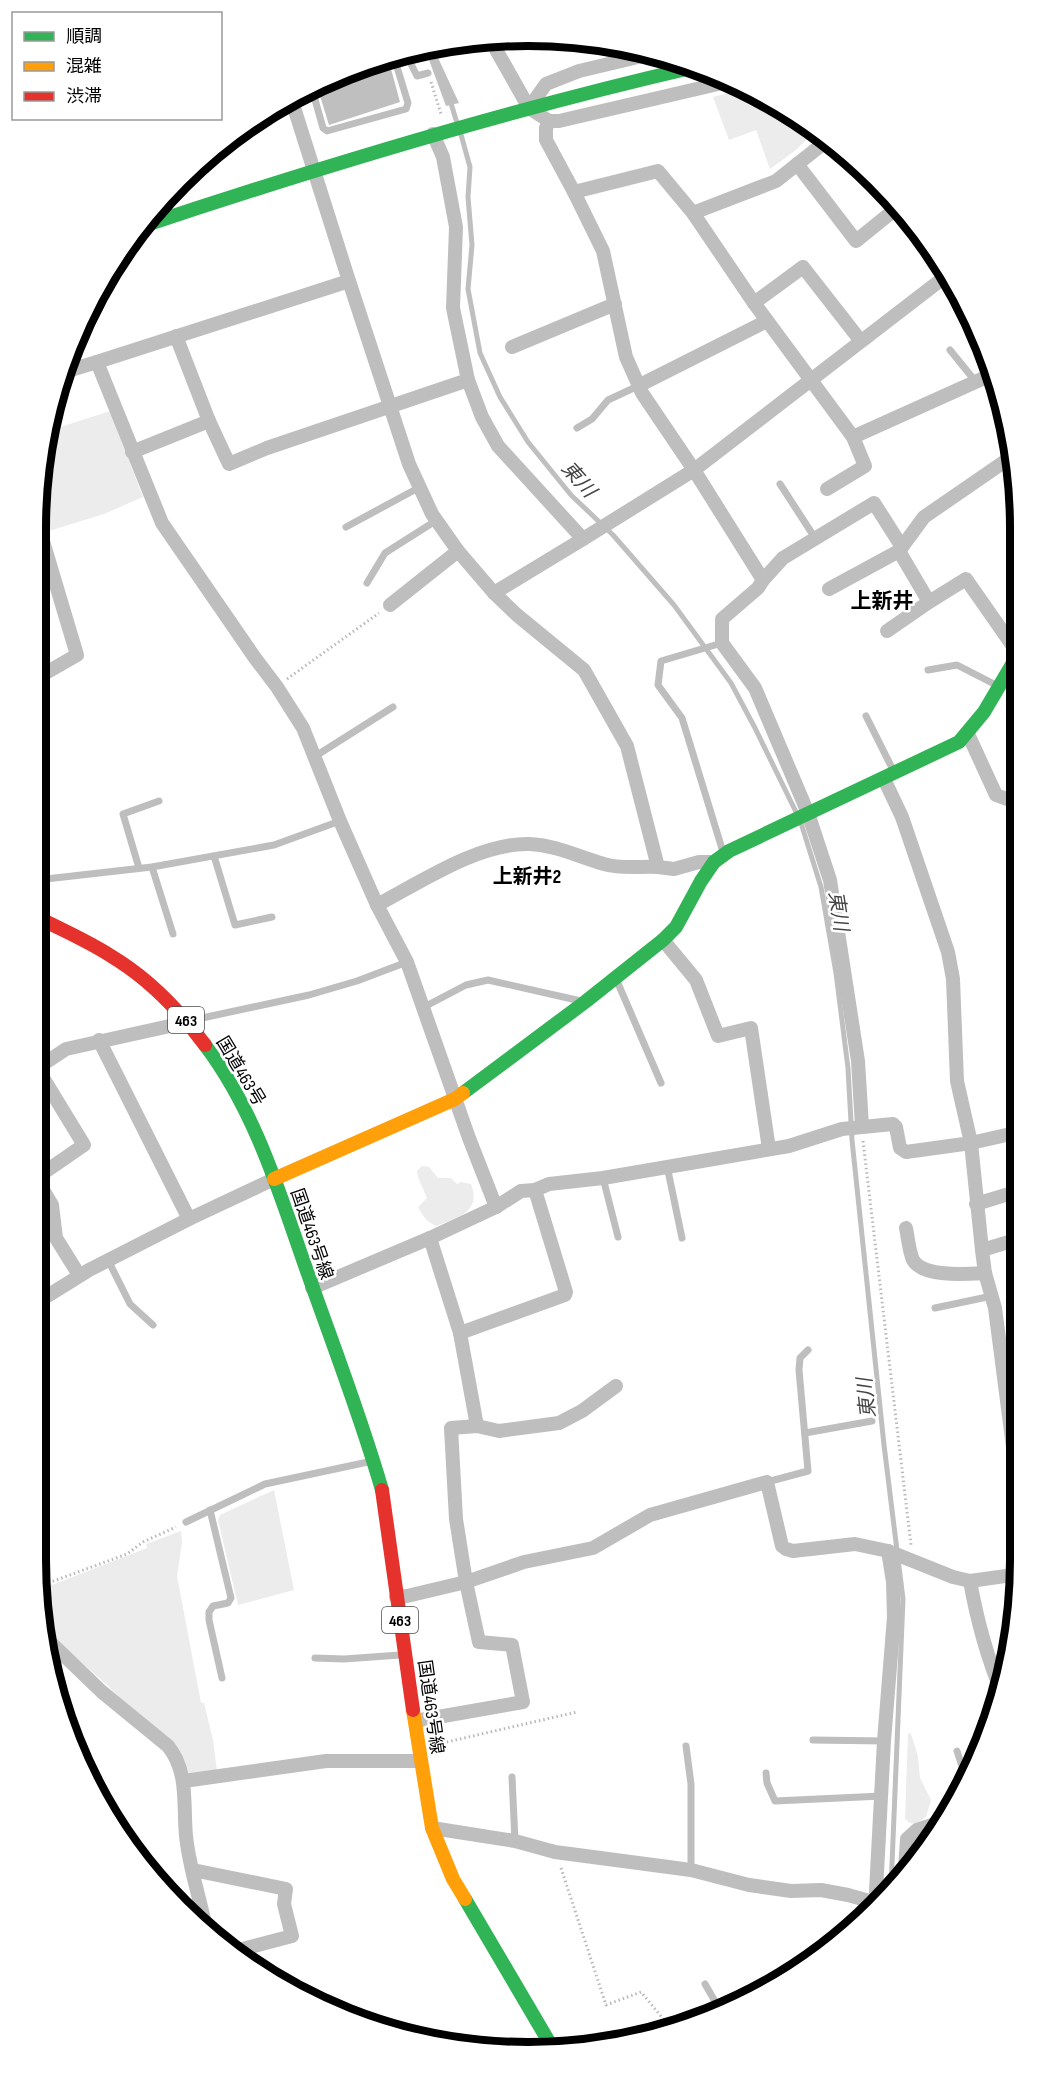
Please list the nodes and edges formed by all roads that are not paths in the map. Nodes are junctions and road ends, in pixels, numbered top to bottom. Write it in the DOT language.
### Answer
graph roads {
  1 [pos="495,48"];
  2 [pos="633,58"];
  3 [pos="410,62"];
  4 [pos="397,65"];
  5 [pos="681,71"];
  6 [pos="428,73"];
  7 [pos="716,84"];
  8 [pos="314,96"];
  9 [pos="294,108"];
  10 [pos="529,108"];
  11 [pos="549,121"];
  12 [pos="433,134"];
  13 [pos="821,146"];
  14 [pos="797,164"];
  15 [pos="312,170"];
  16 [pos="574,192"];
  17 [pos="892,212"];
  18 [pos="693,213"];
  19 [pos="157,221"];
  20 [pos="349,280"];
  21 [pos="941,280"];
  22 [pos="754,303"];
  23 [pos="615,304"];
  24 [pos="767,321"];
  25 [pos="176,336"];
  26 [pos="860,340"];
  27 [pos="512,347"];
  28 [pos="950,351"];
  29 [pos="97,362"];
  30 [pos="74,369"];
  31 [pos="986,377"];
  32 [pos="811,379"];
  33 [pos="468,380"];
  34 [pos="976,382"];
  35 [pos="638,386"];
  36 [pos="390,408"];
  37 [pos="209,421"];
  38 [pos="577,428"];
  39 [pos="853,437"];
  40 [pos="132,452"];
  41 [pos="1005,461"];
  42 [pos="694,470"];
  43 [pos="780,484"];
  44 [pos="420,487"];
  45 [pos="827,489"];
  46 [pos="436,520"];
  47 [pos="346,526"];
  48 [pos="587,536"];
  49 [pos="814,538"];
  50 [pos="901,549"];
  51 [pos="458,551"];
  52 [pos="46,552"];
  53 [pos="763,580"];
  54 [pos="367,583"];
  55 [pos="829,589"];
  56 [pos="494,593"];
  57 [pos="929,602"];
  58 [pos="390,605"];
  59 [pos="887,631"];
  60 [pos="717,644"];
  61 [pos="1010,644"];
  62 [pos="1010,668"];
  63 [pos="928,670"];
  64 [pos="46,673"];
  65 [pos="1001,687"];
  66 [pos="393,707"];
  67 [pos="866,716"];
  68 [pos="968,735"];
  69 [pos="314,757"];
  70 [pos="889,776"];
  71 [pos="1010,800"];
  72 [pos="159,801"];
  73 [pos="807,813"];
  74 [pos="340,821"];
  75 [pos="214,856"];
  76 [pos="719,858"];
  77 [pos="152,867"];
  78 [pos="658,867"];
  79 [pos="139,868"];
  80 [pos="46,879"];
  81 [pos="377,905"];
  82 [pos="272,917"];
  83 [pos="46,922"];
  84 [pos="173,934"];
  85 [pos="663,940"];
  86 [pos="407,962"];
  87 [pos="616,978"];
  88 [pos="585,1002"];
  89 [pos="424,1007"];
  90 [pos="188,1022"];
  91 [pos="99,1040"];
  92 [pos="46,1063"];
  93 [pos="661,1083"];
  94 [pos="46,1084"];
  95 [pos="455,1099"];
  96 [pos="862,1126"];
  97 [pos="1010,1134"];
  98 [pos="971,1143"];
  99 [pos="770,1149"];
  100 [pos="667,1166"];
  101 [pos="46,1171"];
  102 [pos="603,1178"];
  103 [pos="274,1179"];
  104 [pos="535,1190"];
  105 [pos="1010,1194"];
  106 [pos="46,1196"];
  107 [pos="976,1204"];
  108 [pos="495,1207"];
  109 [pos="189,1219"];
  110 [pos="906,1228"];
  111 [pos="618,1237"];
  112 [pos="430,1238"];
  113 [pos="682,1238"];
  114 [pos="1010,1242"];
  115 [pos="982,1250"];
  116 [pos="108,1260"];
  117 [pos="985,1273"];
  118 [pos="79,1275"];
  119 [pos="312,1288"];
  120 [pos="46,1296"];
  121 [pos="992,1296"];
  122 [pos="935,1308"];
  123 [pos="153,1324"];
  124 [pos="460,1333"];
  125 [pos="808,1350"];
  126 [pos="616,1386"];
  127 [pos="872,1421"];
  128 [pos="477,1426"];
  129 [pos="1010,1428"];
  130 [pos="805,1433"];
  131 [pos="374,1461"];
  132 [pos="767,1482"];
  133 [pos="210,1510"];
  134 [pos="186,1522"];
  135 [pos="888,1551"];
  136 [pos="1010,1575"];
  137 [pos="970,1581"];
  138 [pos="466,1582"];
  139 [pos="396,1597"];
  140 [pos="55,1646"];
  141 [pos="405,1655"];
  142 [pos="315,1658"];
  143 [pos="222,1678"];
  144 [pos="996,1678"];
  145 [pos="415,1721"];
  146 [pos="813,1740"];
  147 [pos="884,1741"];
  148 [pos="686,1746"];
  149 [pos="957,1751"];
  150 [pos="420,1756"];
  151 [pos="963,1770"];
  152 [pos="766,1773"];
  153 [pos="512,1777"];
  154 [pos="184,1781"];
  155 [pos="882,1796"];
  156 [pos="931,1825"];
  157 [pos="432,1828"];
  158 [pos="515,1841"];
  159 [pos="906,1861"];
  160 [pos="193,1870"];
  161 [pos="691,1870"];
  162 [pos="878,1892"];
  163 [pos="868,1902"];
  164 [pos="204,1916"];
  165 [pos="243,1949"];
  166 [pos="705,1984"];
  167 [pos="717,2004"];
  168 [pos="548,2041"];
  1 -- 10 [label="street"];
  2 -- 10 [label="street"];
  3 -- 6 [label="lane"];
  4 -- 8 [label="lane"];
  5 -- 10 [label="main road"];
  7 -- 11 [label="street"];
  9 -- 15 [label="street"];
  10 -- 11 [label="street"];
  10 -- 12 [label="main road"];
  11 -- 16 [label="street"];
  12 -- 15 [label="main road"];
  12 -- 33 [label="street"];
  13 -- 14 [label="street"];
  14 -- 17 [label="street"];
  14 -- 18 [label="street"];
  15 -- 19 [label="main road"];
  15 -- 20 [label="street"];
  16 -- 18 [label="street"];
  16 -- 23 [label="street"];
  18 -- 22 [label="street"];
  20 -- 25 [label="street"];
  20 -- 36 [label="street"];
  21 -- 26 [label="street"];
  22 -- 24 [label="street"];
  22 -- 26 [label="street"];
  23 -- 27 [label="street"];
  23 -- 35 [label="street"];
  24 -- 32 [label="street"];
  24 -- 35 [label="street"];
  25 -- 29 [label="street"];
  25 -- 37 [label="street"];
  26 -- 32 [label="street"];
  28 -- 34 [label="lane"];
  29 -- 30 [label="street"];
  29 -- 40 [label="street"];
  31 -- 34 [label="street"];
  32 -- 39 [label="street"];
  32 -- 42 [label="street"];
  33 -- 36 [label="street"];
  33 -- 48 [label="street"];
  34 -- 39 [label="street"];
  35 -- 38 [label="lane"];
  35 -- 42 [label="street"];
  36 -- 37 [label="street"];
  36 -- 44 [label="street"];
  37 -- 40 [label="street"];
  39 -- 45 [label="street"];
  40 -- 69 [label="street"];
  41 -- 50 [label="street"];
  42 -- 48 [label="street"];
  42 -- 53 [label="street"];
  43 -- 49 [label="lane"];
  44 -- 46 [label="street"];
  44 -- 47 [label="lane"];
  46 -- 51 [label="street"];
  46 -- 54 [label="lane"];
  48 -- 56 [label="street"];
  49 -- 50 [label="street"];
  49 -- 53 [label="street"];
  50 -- 55 [label="street"];
  50 -- 57 [label="street"];
  51 -- 56 [label="street"];
  51 -- 58 [label="street"];
  52 -- 64 [label="street"];
  53 -- 60 [label="street"];
  56 -- 78 [label="street"];
  57 -- 59 [label="street"];
  57 -- 61 [label="street"];
  60 -- 73 [label="street"];
  60 -- 76 [label="lane"];
  62 -- 65 [label="main road"];
  63 -- 65 [label="lane"];
  65 -- 68 [label="main road"];
  66 -- 69 [label="lane"];
  67 -- 70 [label="lane"];
  68 -- 70 [label="main road"];
  68 -- 71 [label="street"];
  69 -- 74 [label="street"];
  70 -- 73 [label="main road"];
  70 -- 98 [label="street"];
  72 -- 79 [label="lane"];
  73 -- 76 [label="main road"];
  73 -- 96 [label="street"];
  74 -- 75 [label="lane"];
  74 -- 81 [label="street"];
  75 -- 77 [label="lane"];
  75 -- 82 [label="lane"];
  76 -- 78 [label="street"];
  76 -- 85 [label="main road"];
  77 -- 79 [label="lane"];
  77 -- 84 [label="lane"];
  78 -- 81 [label="street"];
  79 -- 80 [label="lane"];
  81 -- 86 [label="street"];
  83 -- 90 [label="main road, 国道463号 / 463"];
  85 -- 87 [label="main road"];
  85 -- 99 [label="street"];
  86 -- 89 [label="street"];
  86 -- 90 [label="lane"];
  87 -- 88 [label="main road"];
  87 -- 93 [label="lane"];
  88 -- 89 [label="lane"];
  88 -- 95 [label="main road"];
  89 -- 95 [label="street"];
  90 -- 91 [label="street"];
  90 -- 103 [label="main road, 国道463号 / 463"];
  91 -- 92 [label="street"];
  91 -- 109 [label="street"];
  94 -- 101 [label="street"];
  95 -- 103 [label="main road"];
  95 -- 108 [label="street"];
  96 -- 98 [label="street"];
  96 -- 99 [label="street"];
  97 -- 98 [label="street"];
  98 -- 107 [label="street"];
  99 -- 100 [label="street"];
  100 -- 102 [label="street"];
  100 -- 113 [label="lane"];
  102 -- 104 [label="street"];
  102 -- 111 [label="lane"];
  103 -- 109 [label="street"];
  103 -- 119 [label="main road, 国道463号線 / 463"];
  104 -- 108 [label="street"];
  104 -- 124 [label="street"];
  105 -- 107 [label="street"];
  106 -- 118 [label="street"];
  107 -- 115 [label="street"];
  108 -- 112 [label="street"];
  109 -- 116 [label="street"];
  110 -- 117 [label="street"];
  112 -- 119 [label="street"];
  112 -- 124 [label="street"];
  114 -- 115 [label="street"];
  115 -- 117 [label="street"];
  116 -- 118 [label="street"];
  116 -- 123 [label="lane"];
  117 -- 121 [label="street"];
  118 -- 120 [label="street"];
  119 -- 131 [label="main road, 国道463号線 / 463"];
  121 -- 122 [label="lane"];
  121 -- 129 [label="street"];
  124 -- 128 [label="street"];
  125 -- 130 [label="lane"];
  126 -- 128 [label="street"];
  127 -- 130 [label="lane"];
  128 -- 138 [label="street"];
  130 -- 132 [label="lane"];
  131 -- 133 [label="lane"];
  131 -- 139 [label="main road, 国道463号線 / 463"];
  132 -- 135 [label="street"];
  132 -- 138 [label="street"];
  133 -- 134 [label="lane"];
  133 -- 143 [label="lane"];
  135 -- 137 [label="street"];
  135 -- 147 [label="street"];
  136 -- 137 [label="street"];
  137 -- 144 [label="street"];
  138 -- 139 [label="street"];
  138 -- 145 [label="street"];
  139 -- 141 [label="main road, 国道463号線 / 463"];
  140 -- 154 [label="street"];
  141 -- 142 [label="lane"];
  141 -- 145 [label="main road, 国道463号線 / 463"];
  145 -- 150 [label="main road, 国道463号線 / 463"];
  146 -- 147 [label="lane"];
  147 -- 155 [label="street"];
  148 -- 161 [label="lane"];
  149 -- 151 [label="lane"];
  150 -- 154 [label="street"];
  150 -- 157 [label="main road, 国道463号線 / 463"];
  152 -- 155 [label="lane"];
  153 -- 158 [label="lane"];
  154 -- 160 [label="street"];
  155 -- 162 [label="street"];
  156 -- 159 [label="street"];
  157 -- 158 [label="street"];
  157 -- 168 [label="main road, 国道463号線 / 463"];
  158 -- 161 [label="street"];
  160 -- 164 [label="street"];
  160 -- 165 [label="street"];
  161 -- 163 [label="street"];
  166 -- 167 [label="lane"];
}
